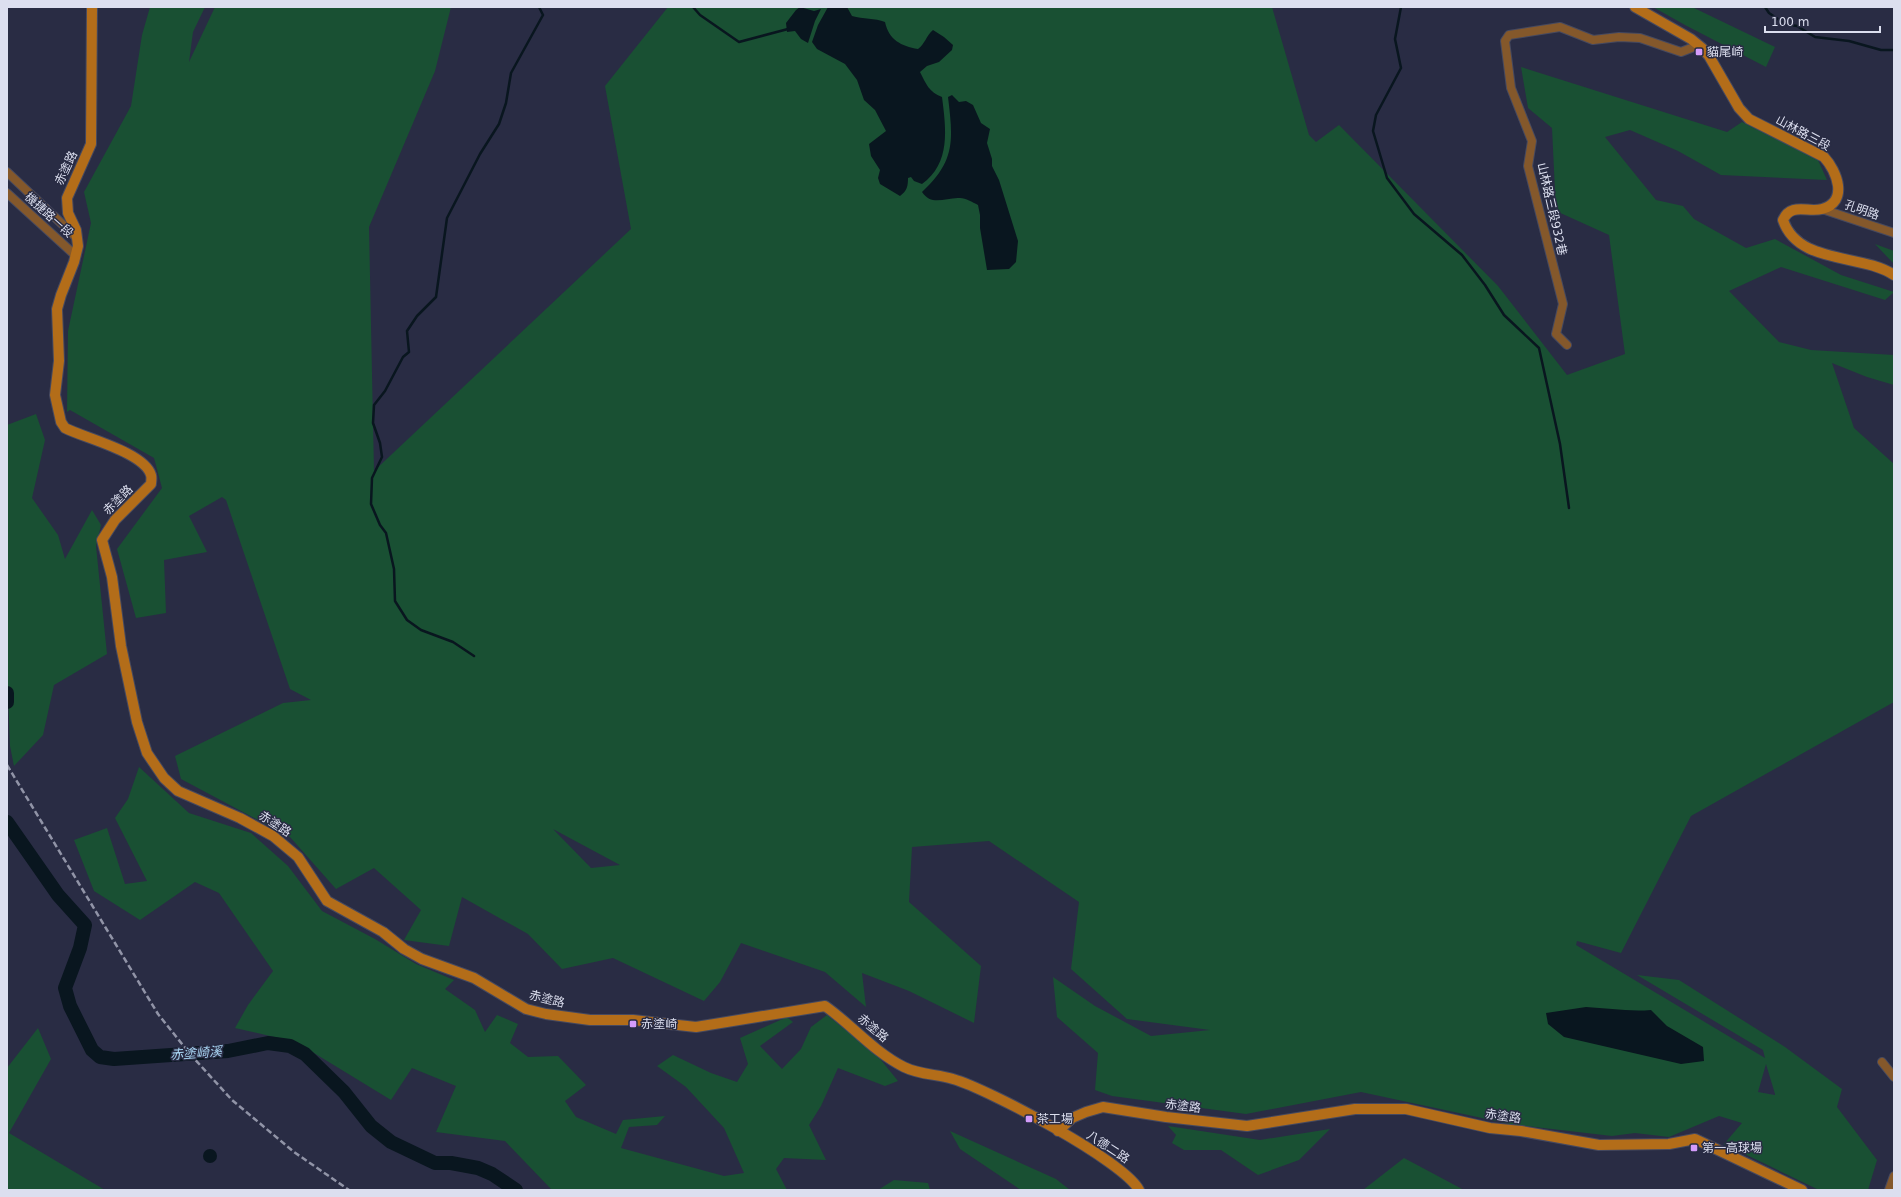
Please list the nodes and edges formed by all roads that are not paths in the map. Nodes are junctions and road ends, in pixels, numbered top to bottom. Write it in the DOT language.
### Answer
graph roads {
  1 [pos="92,7"];
  2 [pos="1635,7"];
  3 [pos="1699,45"];
  4 [pos="7,172"];
  5 [pos="7,192"];
  6 [pos="1822,209"];
  7 [pos="1894,233"];
  8 [pos="77,238"];
  9 [pos="76,256"];
  10 [pos="1894,275"];
  11 [pos="1567,345"];
  12 [pos="1882,1062"];
  13 [pos="1894,1078"];
  14 [pos="1058,1131"];
  15 [pos="1894,1176"];
  16 [pos="1139,1190"];
  17 [pos="1802,1190"];
  18 [pos="1889,1190"];
  1 -- 8 [label="street, 赤塗路"];
  2 -- 3 [label="street, 山林路三段"];
  3 -- 6 [label="street, 山林路三段"];
  3 -- 11 [label="street, 山林路三段932巷"];
  4 -- 8 [label="street, 機捷路一段"];
  5 -- 9 [label="street, 機捷路一段"];
  6 -- 7 [label="street, 孔明路"];
  6 -- 10 [label="street"];
  8 -- 9 [label="street, 赤塗路"];
  9 -- 14 [label="street, 赤塗路"];
  12 -- 13 [label="street"];
  14 -- 16 [label="street, 八德二路"];
  14 -- 17 [label="street, 赤塗路"];
  15 -- 18 [label="street"];
}
